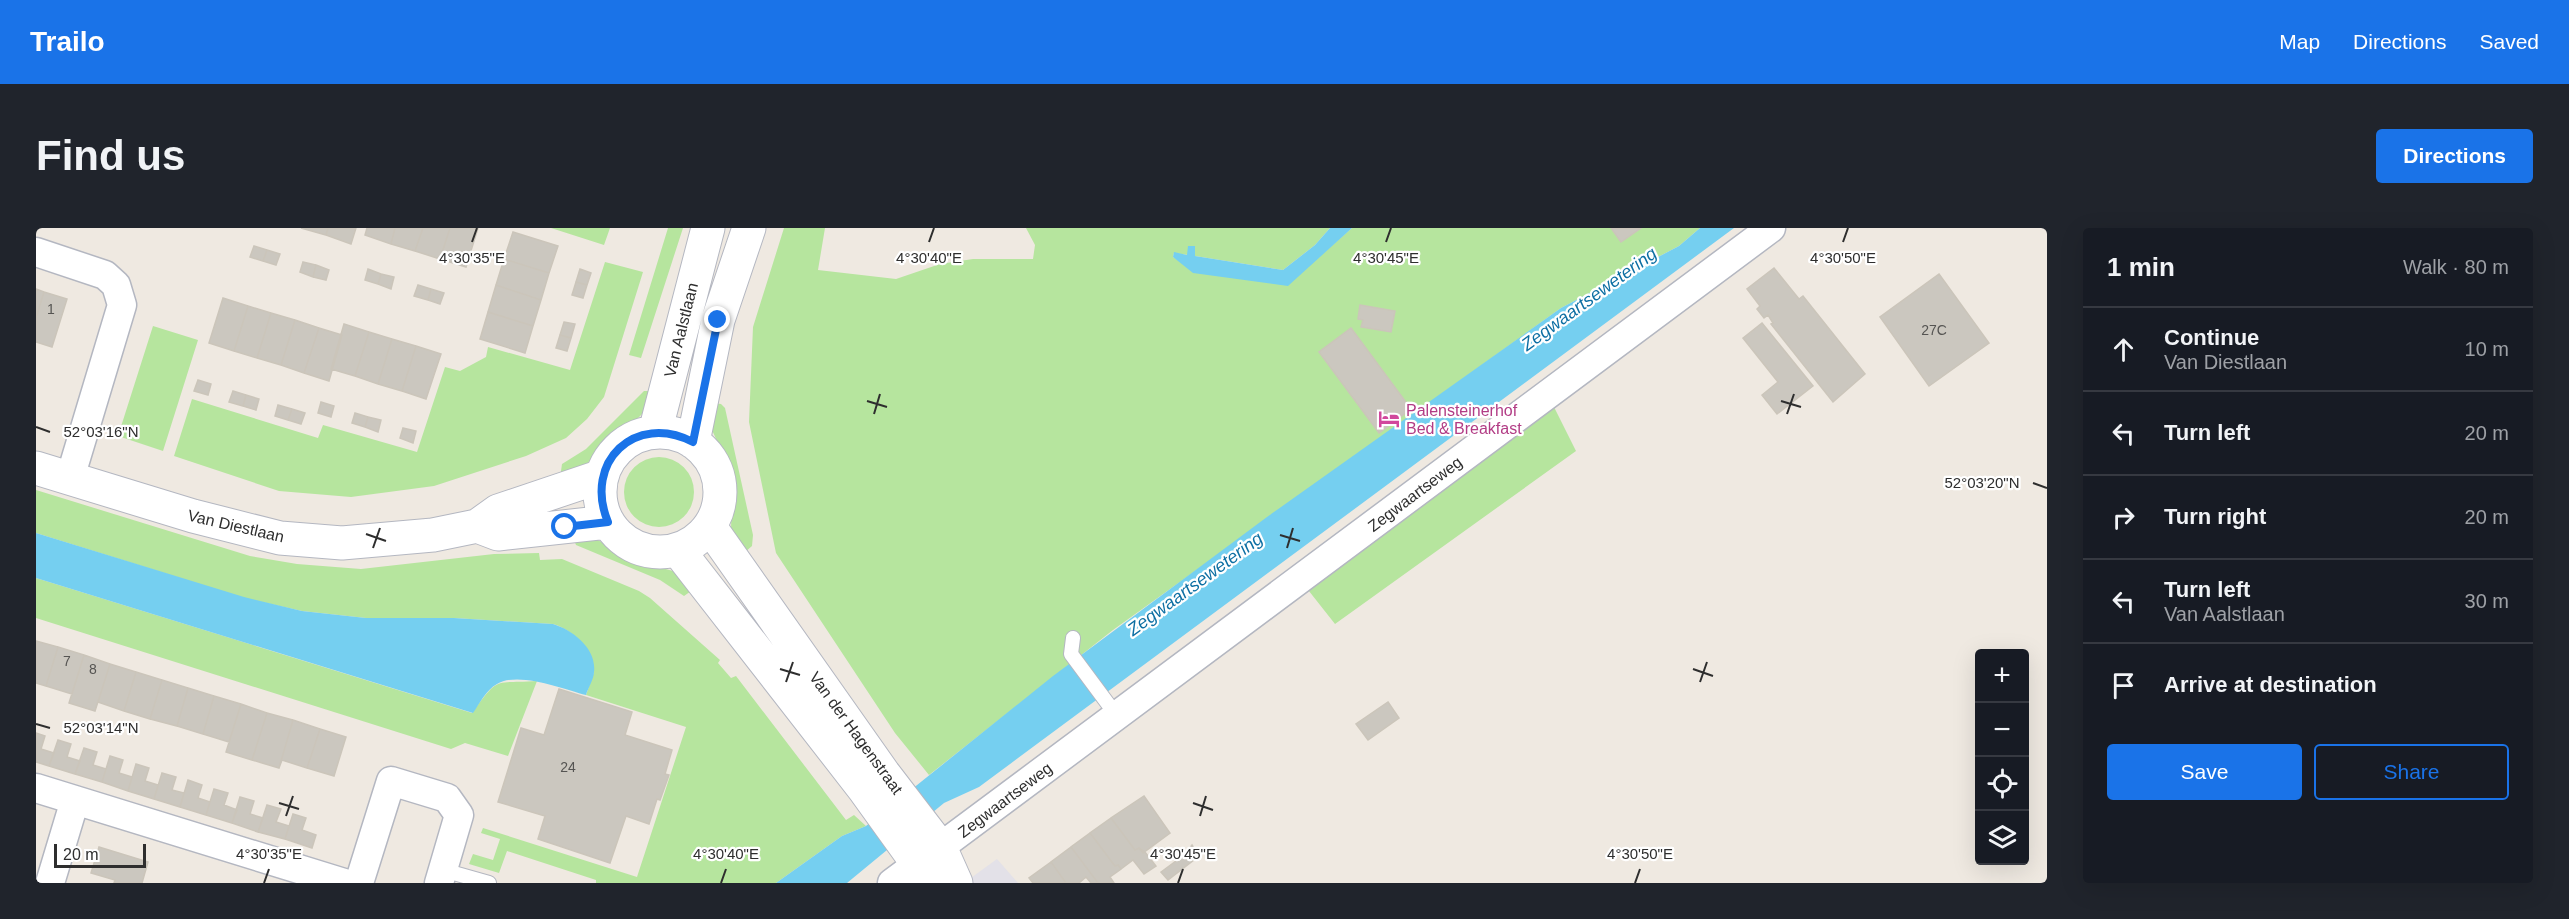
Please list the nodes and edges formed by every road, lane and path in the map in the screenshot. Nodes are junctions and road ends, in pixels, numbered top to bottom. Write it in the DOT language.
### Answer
graph roads {
  1 [pos="708,228"];
  2 [pos="749,228"];
  3 [pos="1771,228"];
  4 [pos="36,252"];
  5 [pos="655,432"];
  6 [pos="693,442"];
  7 [pos="36,468"];
  8 [pos="602,476"];
  9 [pos="70,478"];
  10 [pos="608,522"];
  11 [pos="477,526"];
  12 [pos="710,527"];
  13 [pos="678,550"];
  14 [pos="1073,638"];
  15 [pos="1111,707"];
  16 [pos="874,782"];
  17 [pos="36,788"];
  18 [pos="75,800"];
  19 [pos="927,856"];
  20 [pos="441,876"];
  21 [pos="50,883"];
  22 [pos="344,883"];
  23 [pos="359,883"];
  24 [pos="489,883"];
  25 [pos="892,883"];
  26 [pos="956,883"];
  1 -- 5 [label="street, Van Aalstlaan"];
  2 -- 6 [label="street, Van Aalstlaan"];
  3 -- 15 [label="street, Zegwaartseweg"];
  4 -- 9 [label="street"];
  5 -- 6 [label="street"];
  5 -- 8 [label="street"];
  6 -- 12 [label="street"];
  7 -- 9 [label="street, Van Diestlaan"];
  8 -- 10 [label="street"];
  8 -- 11 [label="street, Van Diestlaan"];
  9 -- 11 [label="street, Van Diestlaan"];
  10 -- 11 [label="street, Van Diestlaan"];
  10 -- 13 [label="street"];
  12 -- 13 [label="street"];
  12 -- 16 [label="street, Van der Hagenstraat"];
  13 -- 16 [label="street, Van der Hagenstraat"];
  14 -- 15 [label="lane"];
  15 -- 19 [label="street, Zegwaartseweg"];
  16 -- 19 [label="street, Van der Hagenstraat"];
  17 -- 18 [label="street"];
  18 -- 21 [label="street"];
  18 -- 22 [label="street"];
  19 -- 25 [label="street, Zegwaartseweg"];
  19 -- 26 [label="street, Van der Hagenstraat"];
  20 -- 23 [label="street"];
  20 -- 24 [label="lane"];
}
